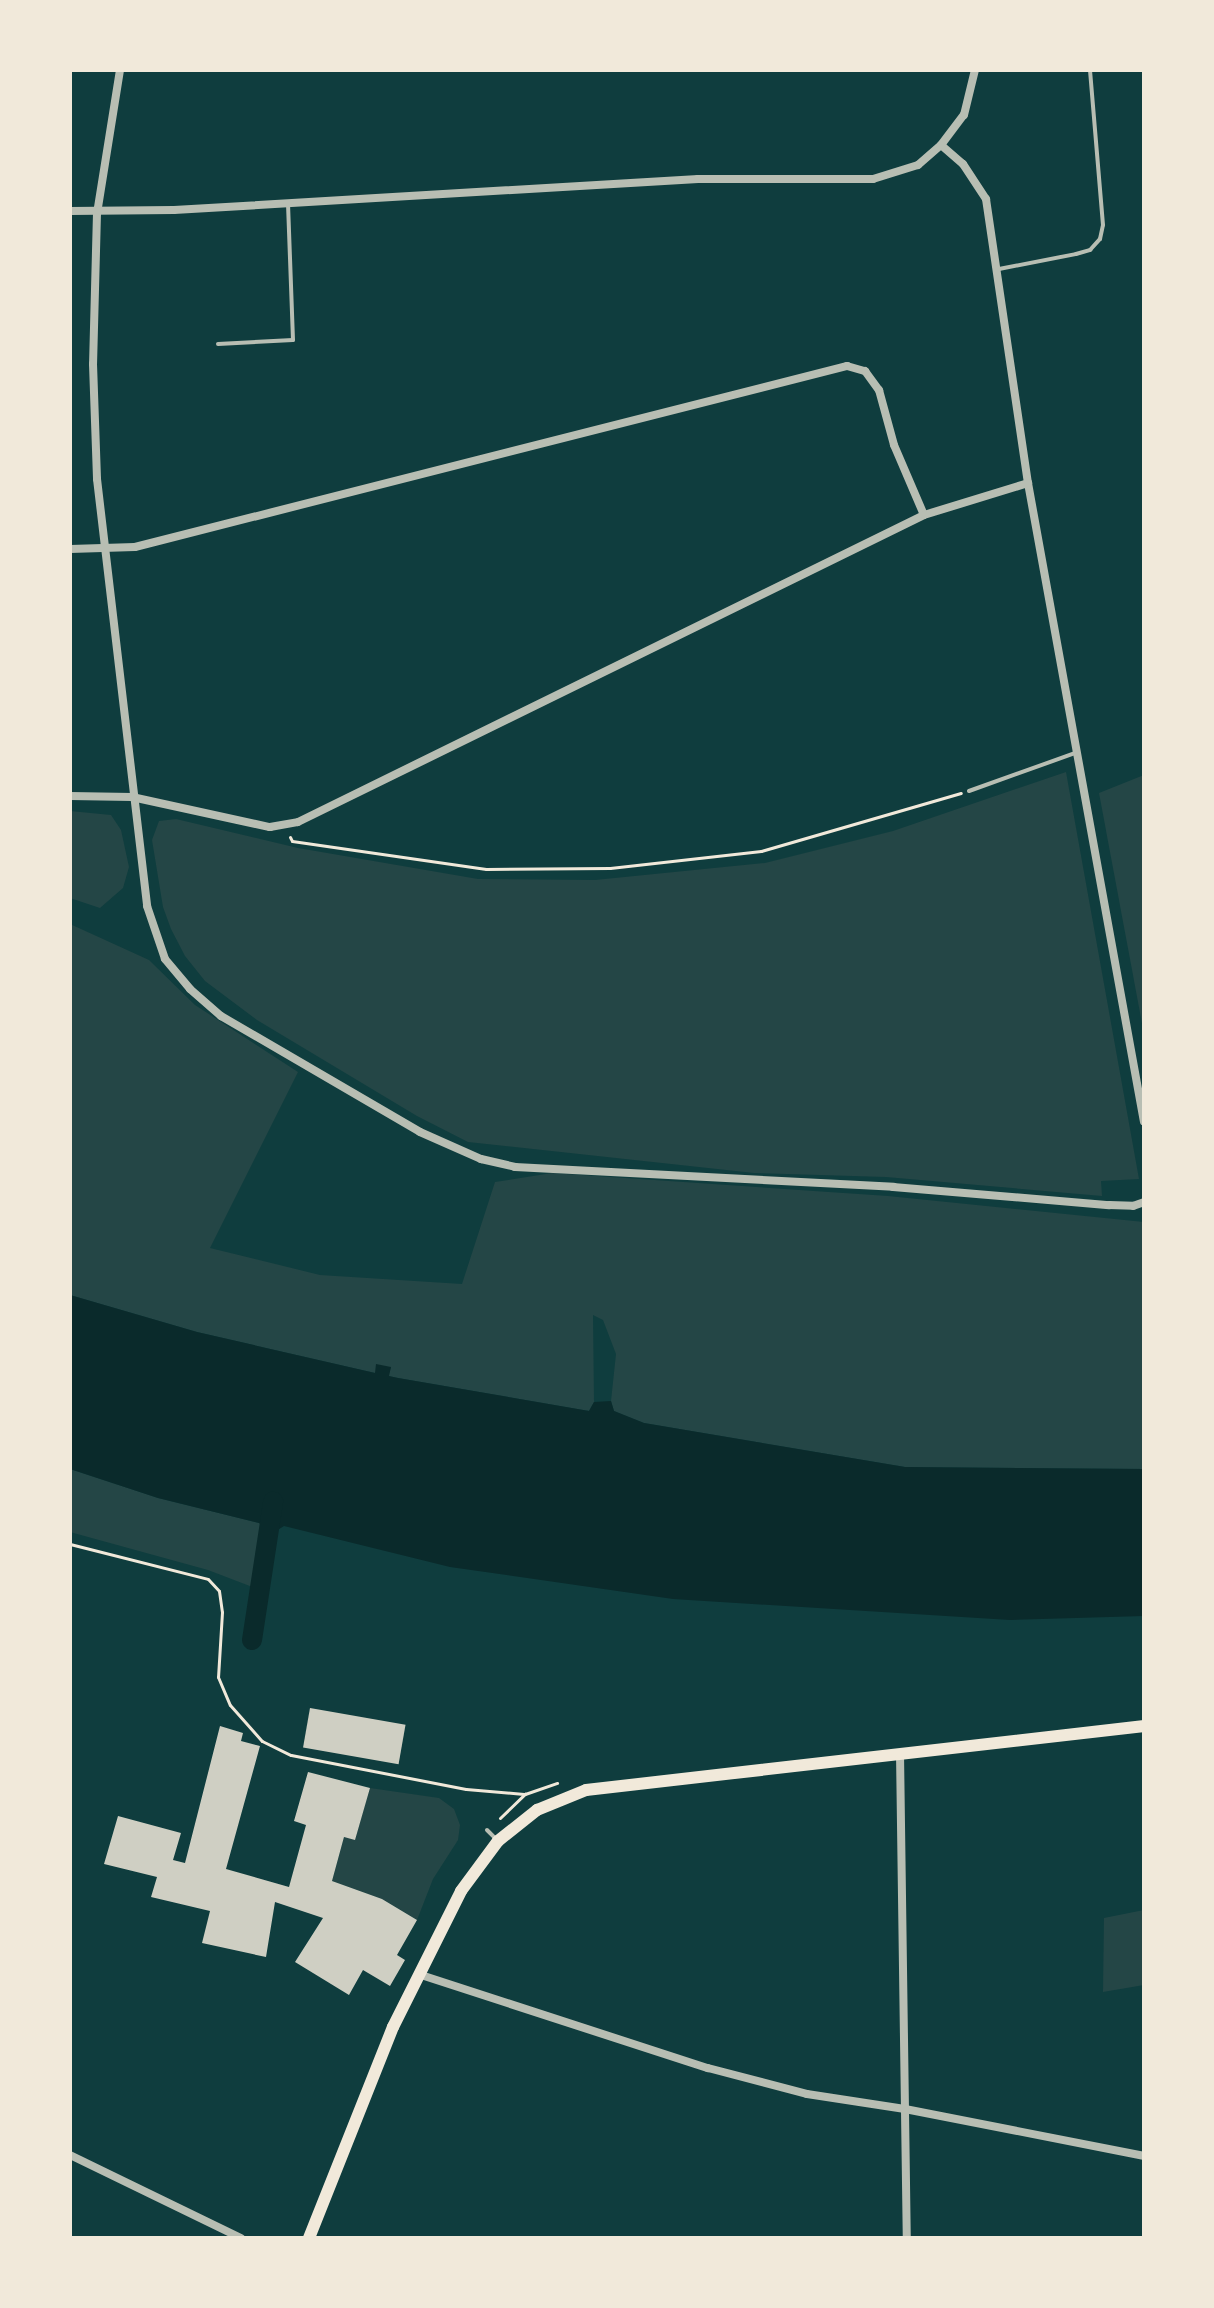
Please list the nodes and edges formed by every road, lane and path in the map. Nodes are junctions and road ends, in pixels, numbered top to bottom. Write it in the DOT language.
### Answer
graph roads {
  1 [pos="120,70"];
  2 [pos="975,70"];
  3 [pos="1090,70"];
  4 [pos="941,145"];
  5 [pos="288,203"];
  6 [pos="70,211"];
  7 [pos="97,213"];
  8 [pos="999,269"];
  9 [pos="218,344"];
  10 [pos="1028,483"];
  11 [pos="924,515"];
  12 [pos="70,549"];
  13 [pos="107,550"];
  14 [pos="1075,753"];
  15 [pos="969,791"];
  16 [pos="70,796"];
  17 [pos="132,797"];
  18 [pos="286,826"];
  19 [pos="1144,1122"];
  20 [pos="1144,1202"];
  21 [pos="70,1544"];
  22 [pos="1144,1726"];
  23 [pos="900,1753"];
  24 [pos="563,1781"];
  25 [pos="525,1794"];
  26 [pos="487,1830"];
  27 [pos="498,1841"];
  28 [pos="417,1974"];
  29 [pos="905,2109"];
  30 [pos="70,2155"];
  31 [pos="1144,2156"];
  32 [pos="241,2238"];
  33 [pos="309,2238"];
  34 [pos="907,2238"];
  1 -- 7 [label="street"];
  2 -- 4 [label="street"];
  3 -- 8 [label="lane"];
  4 -- 5 [label="street"];
  4 -- 8 [label="street"];
  5 -- 7 [label="street"];
  5 -- 9 [label="lane"];
  6 -- 7 [label="street"];
  7 -- 13 [label="street"];
  8 -- 10 [label="street"];
  10 -- 11 [label="street"];
  10 -- 14 [label="street"];
  11 -- 13 [label="street"];
  11 -- 18 [label="street"];
  12 -- 13 [label="street"];
  13 -- 17 [label="street"];
  14 -- 15 [label="lane"];
  14 -- 19 [label="street"];
  15 -- 18 [label="path"];
  16 -- 17 [label="street"];
  17 -- 18 [label="street"];
  17 -- 20 [label="street"];
  21 -- 25 [label="path"];
  22 -- 23 [label="main road"];
  23 -- 27 [label="main road"];
  23 -- 29 [label="street"];
  24 -- 25 [label="path"];
  25 -- 26 [label="path"];
  26 -- 27 [label="lane"];
  27 -- 28 [label="main road"];
  28 -- 29 [label="street"];
  28 -- 33 [label="main road"];
  29 -- 31 [label="street"];
  29 -- 34 [label="street"];
  30 -- 32 [label="street"];
}
